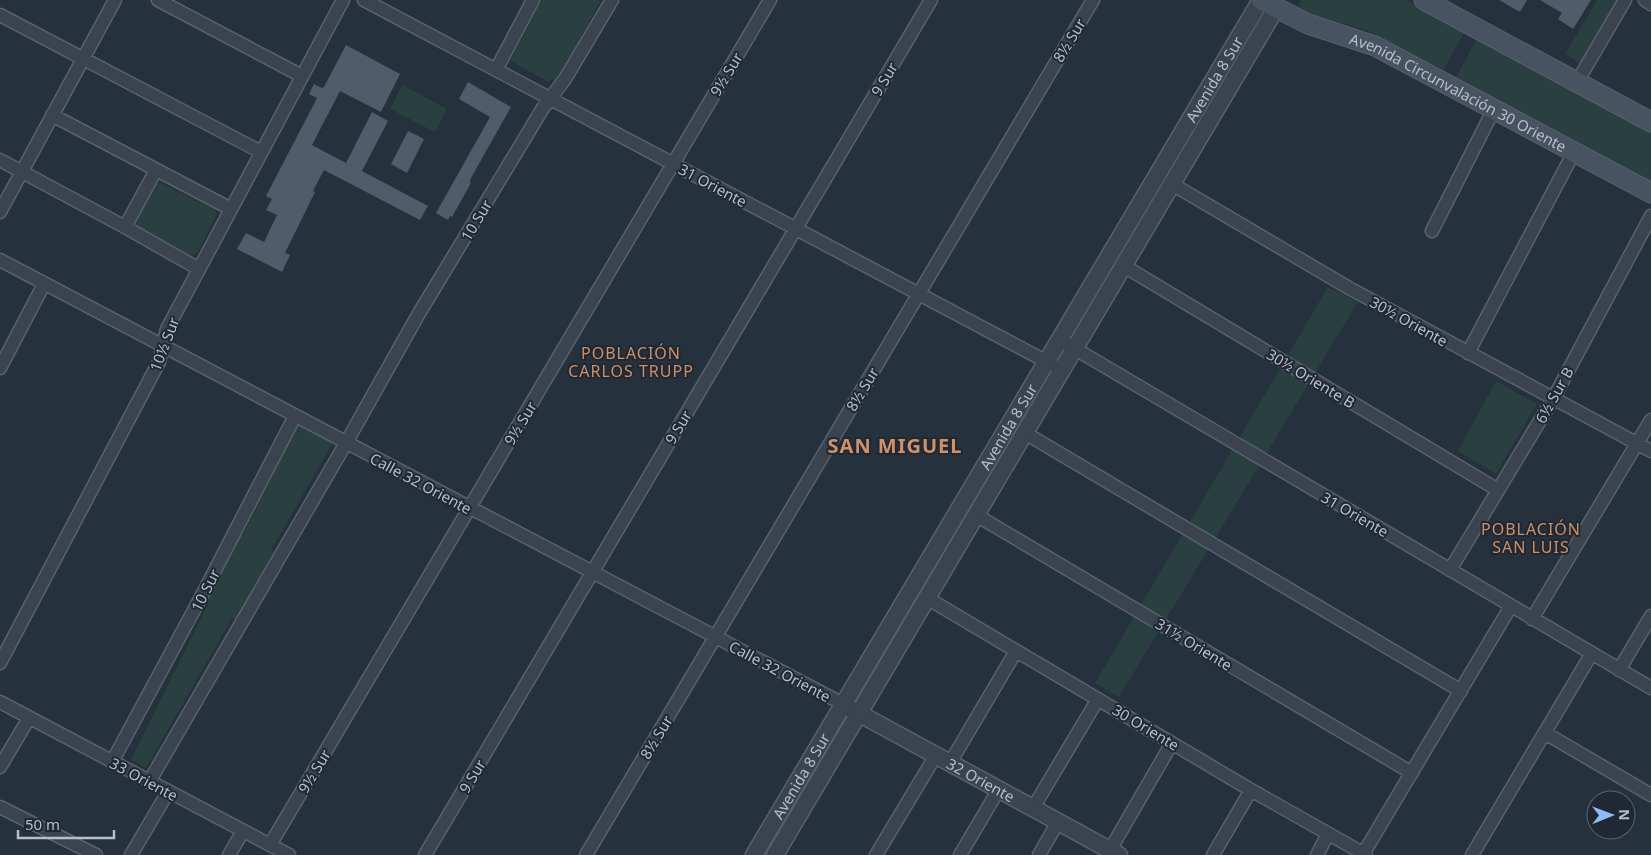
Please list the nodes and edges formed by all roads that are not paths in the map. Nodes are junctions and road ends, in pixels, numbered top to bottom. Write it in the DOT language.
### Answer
graph roads {
  1 [pos="115,0"];
  2 [pos="158,0"];
  3 [pos="343,0"];
  4 [pos="534,0"];
  5 [pos="612,0"];
  6 [pos="770,0"];
  7 [pos="931,0"];
  8 [pos="1093,0"];
  9 [pos="1424,0"];
  10 [pos="1626,0"];
  11 [pos="1645,0"];
  12 [pos="368,1"];
  13 [pos="1268,2"];
  14 [pos="1651,4"];
  15 [pos="0,16"];
  16 [pos="83,59"];
  17 [pos="496,70"];
  18 [pos="302,76"];
  19 [pos="1577,82"];
  20 [pos="550,98"];
  21 [pos="1494,110"];
  22 [pos="52,115"];
  23 [pos="1651,122"];
  24 [pos="261,152"];
  25 [pos="1574,152"];
  26 [pos="0,160"];
  27 [pos="673,164"];
  28 [pos="156,170"];
  29 [pos="22,172"];
  30 [pos="1172,184"];
  31 [pos="1651,193"];
  32 [pos="231,210"];
  33 [pos="0,212"];
  34 [pos="1651,216"];
  35 [pos="125,227"];
  36 [pos="796,228"];
  37 [pos="1432,231"];
  38 [pos="0,260"];
  39 [pos="1124,266"];
  40 [pos="199,269"];
  41 [pos="44,284"];
  42 [pos="919,293"];
  43 [pos="1060,340"];
  44 [pos="162,346"];
  45 [pos="1074,349"];
  46 [pos="1468,353"];
  47 [pos="1047,361"];
  48 [pos="0,368"];
  49 [pos="1062,370"];
  50 [pos="1553,399"];
  51 [pos="295,416"];
  52 [pos="1651,420"];
  53 [pos="1025,433"];
  54 [pos="346,443"];
  55 [pos="1638,444"];
  56 [pos="1651,451"];
  57 [pos="1498,490"];
  58 [pos="470,508"];
  59 [pos="976,515"];
  60 [pos="1450,570"];
  61 [pos="592,572"];
  62 [pos="927,598"];
  63 [pos="1511,606"];
  64 [pos="1651,616"];
  65 [pos="1532,619"];
  66 [pos="715,637"];
  67 [pos="1016,651"];
  68 [pos="1592,653"];
  69 [pos="0,663"];
  70 [pos="1619,670"];
  71 [pos="1651,688"];
  72 [pos="1461,691"];
  73 [pos="1098,699"];
  74 [pos="0,702"];
  75 [pos="843,704"];
  76 [pos="859,713"];
  77 [pos="29,718"];
  78 [pos="1545,732"];
  79 [pos="1172,742"];
  80 [pos="936,755"];
  81 [pos="112,762"];
  82 [pos="950,763"];
  83 [pos="0,767"];
  84 [pos="1412,773"];
  85 [pos="149,782"];
  86 [pos="999,789"];
  87 [pos="1251,790"];
  88 [pos="168,792"];
  89 [pos="1651,795"];
  90 [pos="0,807"];
  91 [pos="1033,808"];
  92 [pos="1058,822"];
  93 [pos="243,831"];
  94 [pos="1328,834"];
  95 [pos="270,845"];
  96 [pos="1115,852"];
  97 [pos="1364,854"];
  98 [pos="96,855"];
  99 [pos="131,855"];
  100 [pos="229,855"];
  101 [pos="290,855"];
  102 [pos="425,855"];
  103 [pos="586,855"];
  104 [pos="754,855"];
  105 [pos="775,855"];
  106 [pos="876,855"];
  107 [pos="960,855"];
  108 [pos="1039,855"];
  109 [pos="1213,855"];
  110 [pos="1317,855"];
  111 [pos="1472,855"];
  1 -- 16 [label="street"];
  2 -- 18 [label="street"];
  3 -- 18 [label="street, 10½ Sur"];
  4 -- 17 [label="street"];
  5 -- 20 [label="street, 10 Sur"];
  6 -- 27 [label="street, 9½ Sur"];
  7 -- 36 [label="street, 9 Sur"];
  8 -- 42 [label="street, 8½ Sur"];
  9 -- 19 [label="main road"];
  10 -- 19 [label="street"];
  11 -- 14 [label="street"];
  12 -- 17 [label="street, 31 Oriente"];
  13 -- 21 [label="main road, Avenida Circunvalación 30 Oriente"];
  13 -- 30 [label="street, Avenida 8 Sur"];
  13 -- 43 [label="street, Avenida 8 Sur"];
  15 -- 16 [label="street"];
  16 -- 22 [label="street"];
  16 -- 24 [label="street"];
  17 -- 20 [label="street, 31 Oriente"];
  18 -- 24 [label="street, 10½ Sur"];
  19 -- 23 [label="main road"];
  20 -- 27 [label="street, 31 Oriente"];
  20 -- 54 [label="street, 10 Sur"];
  21 -- 25 [label="main road, Avenida Circunvalación 30 Oriente"];
  21 -- 37 [label="street"];
  22 -- 28 [label="street"];
  22 -- 29 [label="street"];
  24 -- 32 [label="street, 10½ Sur"];
  25 -- 31 [label="main road, Avenida Circunvalación 30 Oriente"];
  25 -- 46 [label="street"];
  26 -- 29 [label="street"];
  27 -- 36 [label="street, 31 Oriente"];
  27 -- 58 [label="street, 9½ Sur"];
  28 -- 32 [label="street"];
  28 -- 35 [label="street"];
  29 -- 33 [label="street"];
  29 -- 35 [label="street"];
  30 -- 39 [label="street, Avenida 8 Sur"];
  30 -- 46 [label="street, 30½ Oriente"];
  32 -- 40 [label="street, 10½ Sur"];
  34 -- 50 [label="street, 6½ Sur B"];
  35 -- 40 [label="street"];
  36 -- 42 [label="street, 31 Oriente"];
  36 -- 61 [label="street, 9 Sur"];
  38 -- 41 [label="street, Calle 32 Oriente"];
  39 -- 45 [label="street, Avenida 8 Sur"];
  39 -- 57 [label="street, 30½ Oriente B"];
  40 -- 44 [label="street, 10½ Sur"];
  41 -- 44 [label="street, Calle 32 Oriente"];
  41 -- 48 [label="street"];
  42 -- 47 [label="street, 31 Oriente"];
  42 -- 66 [label="street, 8½ Sur"];
  43 -- 45 [label="street, 31 Oriente"];
  43 -- 47 [label="street, Avenida 8 Sur"];
  44 -- 51 [label="street, Calle 32 Oriente"];
  44 -- 69 [label="street, 10½ Sur"];
  45 -- 49 [label="street, Avenida 8 Sur"];
  45 -- 60 [label="street, 31 Oriente"];
  46 -- 50 [label="street, 30½ Oriente"];
  47 -- 49 [label="street, 31 Oriente"];
  47 -- 75 [label="street, Avenida 8 Sur"];
  49 -- 53 [label="street, Avenida 8 Sur"];
  50 -- 55 [label="street, 30½ Oriente"];
  50 -- 57 [label="street, 6½ Sur B"];
  51 -- 54 [label="street, Calle 32 Oriente"];
  51 -- 81 [label="street, 10 Sur"];
  52 -- 55 [label="street"];
  53 -- 59 [label="street, Avenida 8 Sur"];
  53 -- 72 [label="street"];
  54 -- 58 [label="street, Calle 32 Oriente"];
  54 -- 85 [label="street, 10 Sur"];
  55 -- 56 [label="street, 30½ Oriente"];
  55 -- 65 [label="street"];
  57 -- 60 [label="street, 6½ Sur B"];
  58 -- 61 [label="street, Calle 32 Oriente"];
  58 -- 95 [label="street, 9½ Sur"];
  59 -- 62 [label="street, Avenida 8 Sur"];
  59 -- 84 [label="street, 31½ Oriente"];
  60 -- 63 [label="street, 31 Oriente"];
  61 -- 66 [label="street, Calle 32 Oriente"];
  61 -- 102 [label="street, 9 Sur"];
  62 -- 67 [label="street, 30 Oriente"];
  62 -- 76 [label="street, Avenida 8 Sur"];
  63 -- 65 [label="street, 31 Oriente"];
  63 -- 72 [label="street"];
  64 -- 70 [label="street"];
  65 -- 68 [label="street, 31 Oriente"];
  66 -- 75 [label="street, Calle 32 Oriente"];
  66 -- 103 [label="street, 8½ Sur"];
  67 -- 73 [label="street, 30 Oriente"];
  67 -- 82 [label="street"];
  68 -- 70 [label="street, 31 Oriente"];
  68 -- 78 [label="street"];
  70 -- 71 [label="street, 31 Oriente"];
  72 -- 84 [label="street"];
  73 -- 79 [label="street, 30 Oriente"];
  73 -- 91 [label="street"];
  74 -- 77 [label="street, 33 Oriente"];
  75 -- 76 [label="street, 32 Oriente"];
  75 -- 104 [label="street, Avenida 8 Sur"];
  76 -- 80 [label="street, 32 Oriente"];
  76 -- 105 [label="street, Avenida 8 Sur"];
  77 -- 81 [label="street, 33 Oriente"];
  77 -- 83 [label="street"];
  78 -- 89 [label="street"];
  78 -- 111 [label="street"];
  79 -- 87 [label="street, 30 Oriente"];
  79 -- 96 [label="street"];
  80 -- 82 [label="street, 32 Oriente"];
  80 -- 106 [label="street"];
  81 -- 85 [label="street, 33 Oriente"];
  82 -- 86 [label="street, 32 Oriente"];
  84 -- 97 [label="street"];
  85 -- 88 [label="street, 33 Oriente"];
  86 -- 91 [label="street, 32 Oriente"];
  86 -- 107 [label="street"];
  87 -- 94 [label="street, 30 Oriente"];
  87 -- 109 [label="street"];
  88 -- 93 [label="street, 33 Oriente"];
  88 -- 99 [label="street"];
  90 -- 98 [label="street"];
  91 -- 92 [label="street, 32 Oriente"];
  92 -- 96 [label="street, 32 Oriente"];
  92 -- 108 [label="street"];
  93 -- 95 [label="street, 33 Oriente"];
  93 -- 100 [label="street"];
  94 -- 97 [label="street, 30 Oriente"];
  94 -- 110 [label="street"];
  95 -- 101 [label="street, 33 Oriente"];
}
